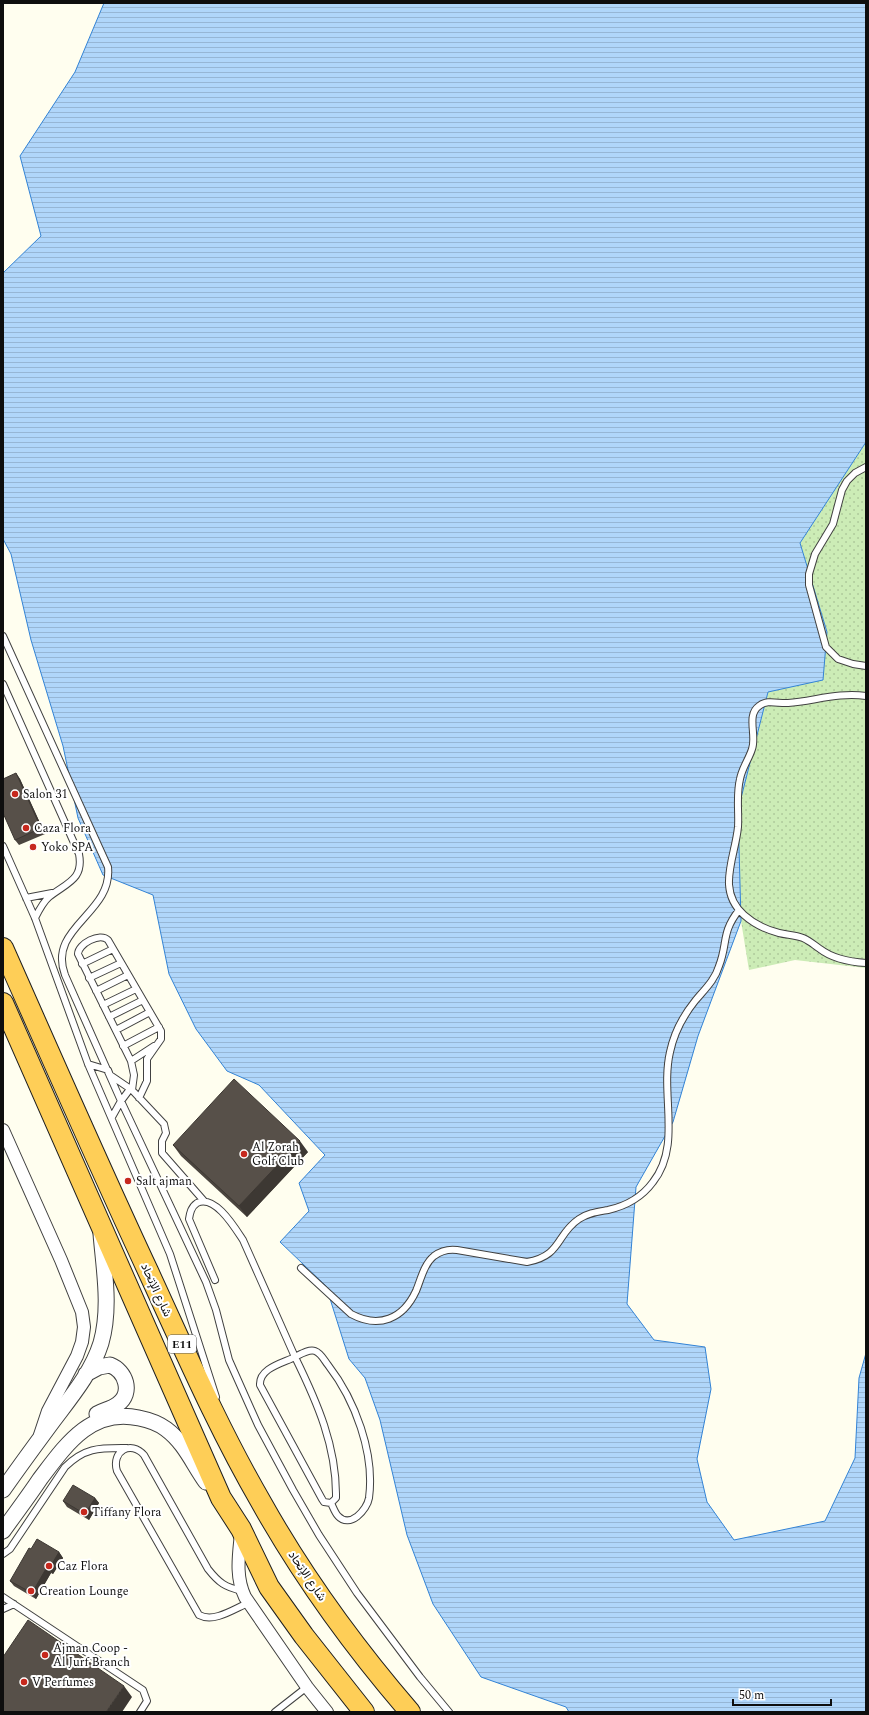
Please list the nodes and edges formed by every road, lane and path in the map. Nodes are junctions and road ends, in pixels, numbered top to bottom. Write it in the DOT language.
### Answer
graph roads {
  1 [pos="866,467"];
  2 [pos="3,636"];
  3 [pos="866,666"];
  4 [pos="3,684"];
  5 [pos="866,696"];
  6 [pos="3,846"];
  7 [pos="59,890"];
  8 [pos="26,898"];
  9 [pos="739,910"];
  10 [pos="35,918"];
  11 [pos="3,948"];
  12 [pos="113,949"];
  13 [pos="121,963"];
  14 [pos="866,963"];
  15 [pos="82,964"];
  16 [pos="128,975"];
  17 [pos="89,978"];
  18 [pos="136,989"];
  19 [pos="96,992"];
  20 [pos="143,1000"];
  21 [pos="3,1003"];
  22 [pos="103,1005"];
  23 [pos="150,1012"];
  24 [pos="109,1017"];
  25 [pos="159,1027"];
  26 [pos="116,1030"];
  27 [pos="159,1043"];
  28 [pos="123,1046"];
  29 [pos="131,1061"];
  30 [pos="88,1064"];
  31 [pos="108,1070"];
  32 [pos="131,1090"];
  33 [pos="139,1098"];
  34 [pos="121,1101"];
  35 [pos="112,1117"];
  36 [pos="3,1130"];
  37 [pos="204,1201"];
  38 [pos="99,1219"];
  39 [pos="301,1268"];
  40 [pos="215,1280"];
  41 [pos="295,1357"];
  42 [pos="86,1374"];
  43 [pos="85,1428"];
  44 [pos="40,1439"];
  45 [pos="229,1443"];
  46 [pos="129,1448"];
  47 [pos="8,1477"];
  48 [pos="3,1490"];
  49 [pos="221,1498"];
  50 [pos="331,1503"];
  51 [pos="241,1529"];
  52 [pos="3,1531"];
  53 [pos="3,1554"];
  54 [pos="242,1591"];
  55 [pos="3,1597"];
  56 [pos="14,1604"];
  57 [pos="248,1604"];
  58 [pos="3,1610"];
  59 [pos="28,1614"];
  60 [pos="28,1623"];
  61 [pos="307,1687"];
  62 [pos="140,1712"];
  63 [pos="275,1712"];
  64 [pos="327,1712"];
  65 [pos="364,1712"];
  66 [pos="410,1712"];
  67 [pos="449,1712"];
  1 -- 3 [label="lane"];
  2 -- 31 [label="lane"];
  4 -- 7 [label="lane"];
  5 -- 9 [label="lane"];
  6 -- 8 [label="lane"];
  7 -- 8 [label="lane"];
  7 -- 10 [label="lane"];
  8 -- 10 [label="lane"];
  9 -- 14 [label="lane"];
  9 -- 39 [label="lane"];
  10 -- 30 [label="lane"];
  11 -- 45 [label="highway, شارع الإتحاد / E11"];
  12 -- 13 [label="lane"];
  12 -- 15 [label="lane"];
  12 -- 15 [label="lane"];
  13 -- 16 [label="lane"];
  13 -- 17 [label="lane"];
  15 -- 17 [label="lane"];
  16 -- 18 [label="lane"];
  16 -- 19 [label="lane"];
  17 -- 19 [label="lane"];
  18 -- 20 [label="lane"];
  18 -- 22 [label="lane"];
  19 -- 22 [label="lane"];
  20 -- 23 [label="lane"];
  20 -- 24 [label="lane"];
  21 -- 38 [label="highway, شارع الإتحاد / E11"];
  22 -- 24 [label="lane"];
  23 -- 25 [label="lane"];
  23 -- 26 [label="lane"];
  24 -- 26 [label="lane"];
  25 -- 27 [label="lane"];
  25 -- 28 [label="lane"];
  26 -- 28 [label="lane"];
  27 -- 29 [label="lane"];
  27 -- 33 [label="lane"];
  28 -- 29 [label="lane"];
  29 -- 32 [label="lane"];
  30 -- 31 [label="lane"];
  30 -- 35 [label="lane"];
  31 -- 32 [label="lane"];
  31 -- 34 [label="lane"];
  32 -- 33 [label="lane"];
  32 -- 34 [label="lane"];
  33 -- 37 [label="lane"];
  34 -- 35 [label="lane"];
  34 -- 67 [label="lane"];
  35 -- 45 [label="lane"];
  36 -- 44 [label="street"];
  37 -- 40 [label="lane"];
  37 -- 41 [label="lane"];
  38 -- 42 [label="street"];
  38 -- 49 [label="highway, شارع الإتحاد / E11"];
  41 -- 50 [label="lane"];
  41 -- 50 [label="lane"];
  41 -- 50 [label="lane"];
  42 -- 43 [label="street"];
  42 -- 44 [label="street"];
  43 -- 49 [label="street"];
  43 -- 52 [label="street"];
  44 -- 47 [label="street"];
  45 -- 66 [label="highway, شارع الإتحاد / E11"];
  46 -- 53 [label="lane"];
  46 -- 54 [label="lane"];
  46 -- 57 [label="lane"];
  47 -- 48 [label="street"];
  49 -- 51 [label="highway, شارع الإتحاد / E11"];
  51 -- 54 [label="street"];
  51 -- 65 [label="highway, شارع الإتحاد / E11"];
  54 -- 57 [label="street"];
  55 -- 56 [label="lane"];
  56 -- 58 [label="lane"];
  56 -- 59 [label="lane"];
  57 -- 61 [label="street"];
  59 -- 60 [label="lane"];
  59 -- 62 [label="lane"];
  61 -- 63 [label="lane"];
  61 -- 64 [label="street"];
}
